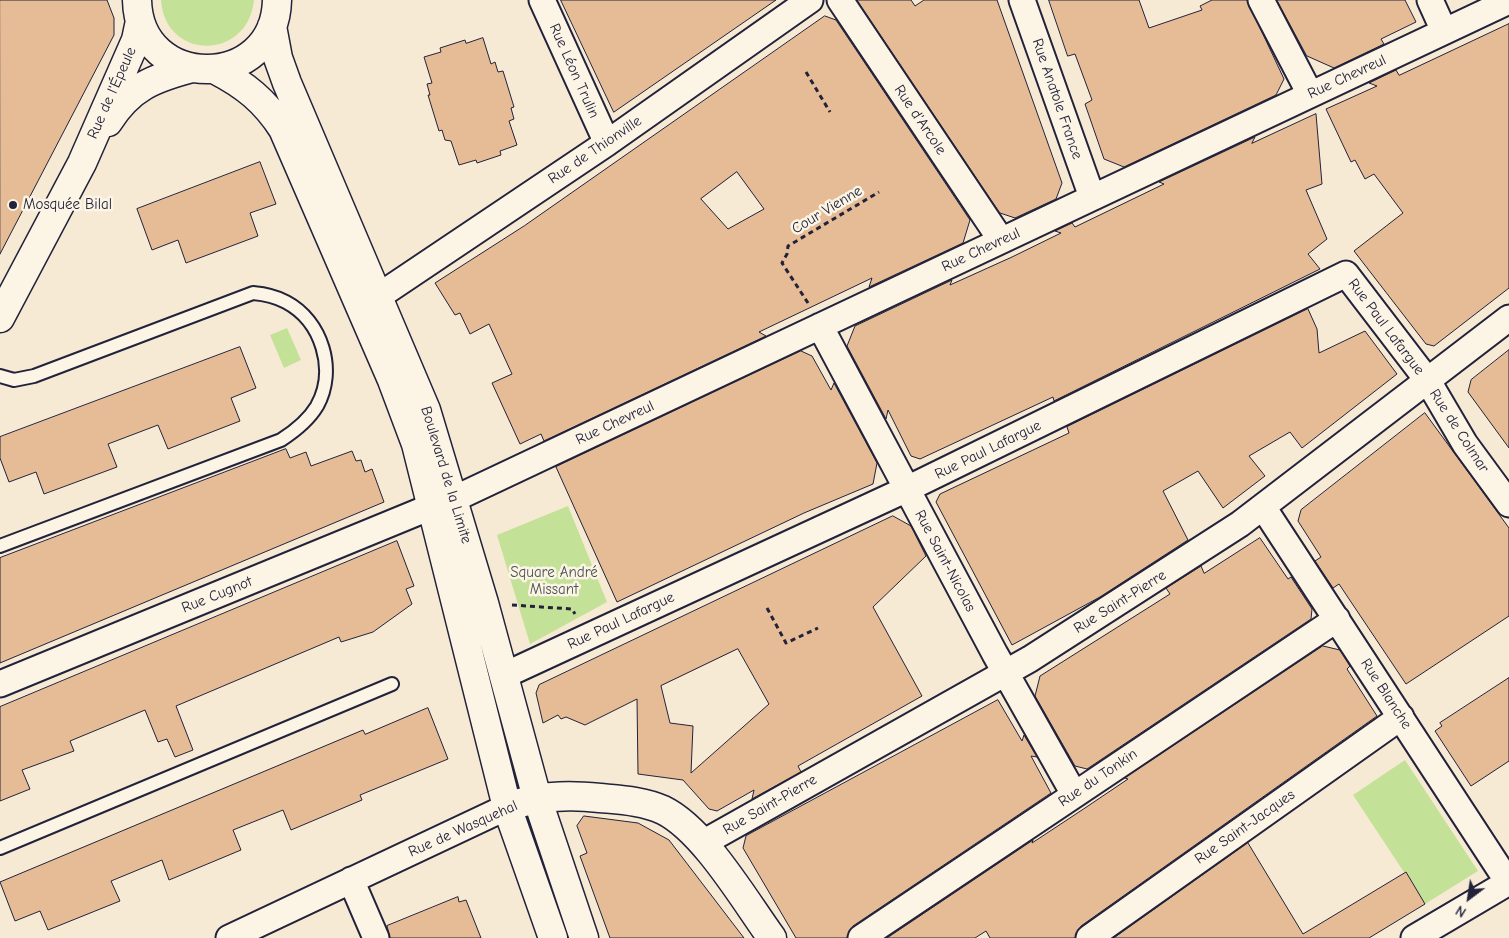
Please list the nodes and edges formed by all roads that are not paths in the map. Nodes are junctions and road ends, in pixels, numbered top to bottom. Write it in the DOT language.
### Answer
graph roads {
  1 [pos="542,0"];
  2 [pos="810,0"];
  3 [pos="840,0"];
  4 [pos="1022,0"];
  5 [pos="1261,0"];
  6 [pos="1430,0"];
  7 [pos="1509,1"];
  8 [pos="138,10"];
  9 [pos="275,13"];
  10 [pos="1444,31"];
  11 [pos="204,69"];
  12 [pos="1310,94"];
  13 [pos="607,143"];
  14 [pos="82,163"];
  15 [pos="1092,198"];
  16 [pos="1001,240"];
  17 [pos="379,296"];
  18 [pos="0,318"];
  19 [pos="1509,318"];
  20 [pos="820,326"];
  21 [pos="0,376"];
  22 [pos="1428,381"];
  23 [pos="907,489"];
  24 [pos="444,503"];
  25 [pos="1509,504"];
  26 [pos="1263,507"];
  27 [pos="0,546"];
  28 [pos="1337,620"];
  29 [pos="1006,673"];
  30 [pos="504,674"];
  31 [pos="0,684"];
  32 [pos="392,684"];
  33 [pos="1400,716"];
  34 [pos="1074,794"];
  35 [pos="537,798"];
  36 [pos="507,807"];
  37 [pos="703,843"];
  38 [pos="0,848"];
  39 [pos="351,880"];
  40 [pos="1509,882"];
  41 [pos="229,938"];
  42 [pos="376,938"];
  43 [pos="553,938"];
  44 [pos="584,938"];
  45 [pos="772,938"];
  46 [pos="860,938"];
  47 [pos="1089,938"];
  48 [pos="1414,938"];
  1 -- 13 [label="street, Rue Léon Trulin"];
  2 -- 13 [label="street, Rue de Thionville"];
  3 -- 16 [label="street, Rue d'Arcole"];
  4 -- 15 [label="street, Rue Anatole France"];
  5 -- 12 [label="street"];
  6 -- 10 [label="street"];
  7 -- 10 [label="street, Rue Chevreul"];
  8 -- 11 [label="main road, Boulevard de la Limite"];
  8 -- 14 [label="main road, Rue de l'Épeule"];
  9 -- 11 [label="main road, Rue de l'Épeule"];
  9 -- 17 [label="main road, Boulevard de la Limite"];
  10 -- 12 [label="street, Rue Chevreul"];
  11 -- 14 [label="main road, Rue de l'Épeule"];
  11 -- 24 [label="main road, Boulevard de la Limite"];
  12 -- 15 [label="street, Rue Chevreul"];
  13 -- 17 [label="street, Rue de Thionville"];
  14 -- 18 [label="main road, Rue de l'Épeule"];
  15 -- 16 [label="street, Rue Chevreul"];
  16 -- 20 [label="street, Rue Chevreul"];
  17 -- 24 [label="main road, Boulevard de la Limite"];
  19 -- 22 [label="street, Rue Saint-Pierre"];
  20 -- 23 [label="street, Rue Saint-Nicolas"];
  20 -- 24 [label="street, Rue Chevreul"];
  21 -- 27 [label="lane"];
  22 -- 23 [label="street, Rue Paul Lafargue"];
  22 -- 25 [label="street, Rue de Colmar"];
  22 -- 26 [label="street, Rue Saint-Pierre"];
  23 -- 29 [label="street, Rue Saint-Nicolas"];
  23 -- 30 [label="street, Rue Paul Lafargue"];
  24 -- 30 [label="main road, Boulevard de la Limite"];
  24 -- 31 [label="street, Rue Cugnot"];
  24 -- 36 [label="main road, Boulevard de la Limite"];
  26 -- 28 [label="street, Rue Blanche"];
  26 -- 29 [label="street, Rue Saint-Pierre"];
  28 -- 33 [label="street, Rue Blanche"];
  28 -- 34 [label="street, Rue du Tonkin"];
  29 -- 34 [label="street, Rue Saint-Nicolas"];
  29 -- 37 [label="street, Rue Saint-Pierre"];
  30 -- 35 [label="main road, Boulevard de la Limite"];
  32 -- 38 [label="lane"];
  33 -- 40 [label="street, Rue Blanche"];
  33 -- 47 [label="street, Rue Saint-Jacques"];
  34 -- 46 [label="street, Rue du Tonkin"];
  35 -- 36 [label="main road, Rue de Wasquehal"];
  35 -- 37 [label="main road, Rue de Wasquehal"];
  35 -- 44 [label="main road, Boulevard de la Limite"];
  36 -- 39 [label="street, Rue de Wasquehal"];
  36 -- 43 [label="main road, Boulevard de la Limite"];
  37 -- 45 [label="main road, Rue de Wasquehal"];
  39 -- 41 [label="street, Rue de Wasquehal"];
  39 -- 42 [label="street"];
  40 -- 48 [label="street"];
}
